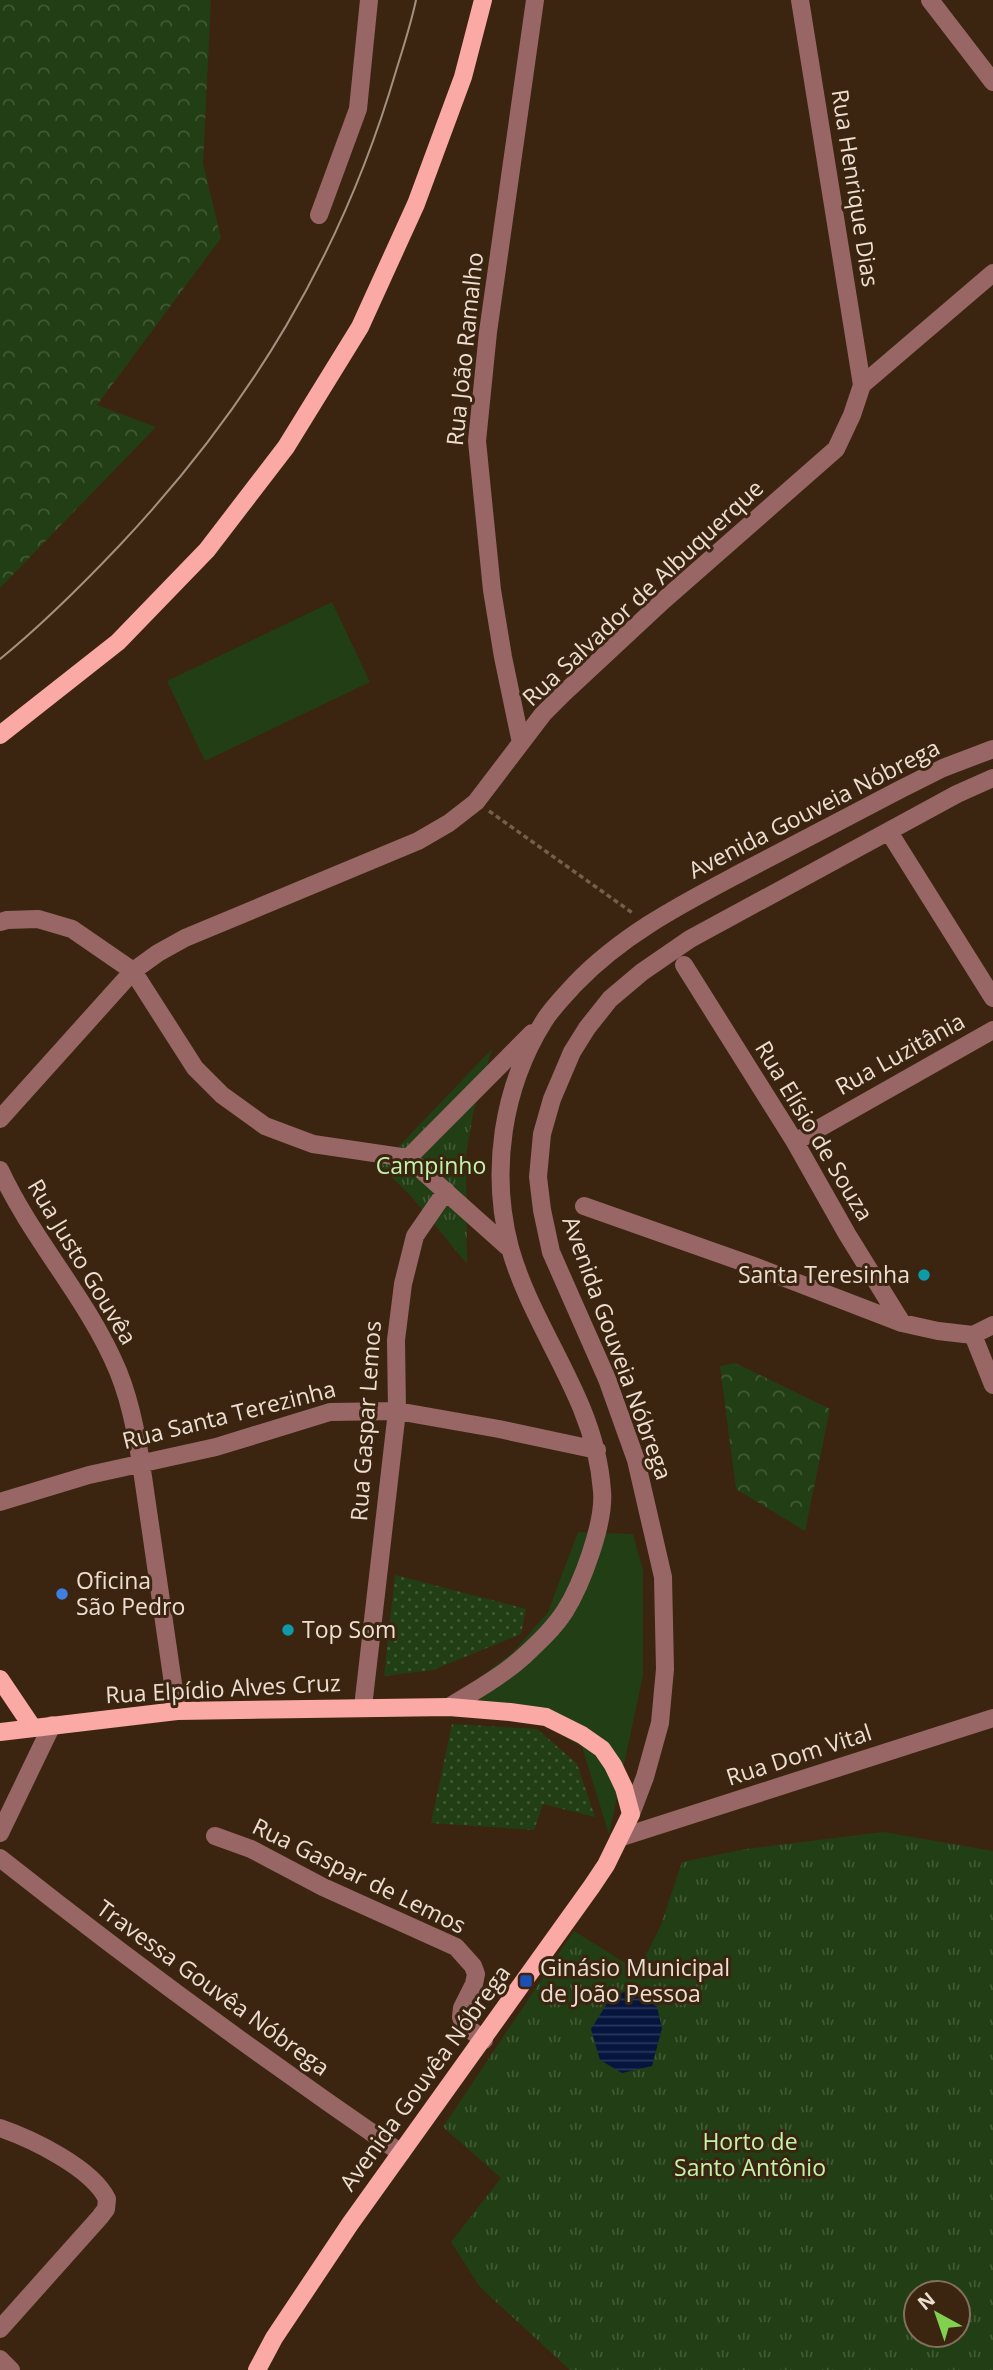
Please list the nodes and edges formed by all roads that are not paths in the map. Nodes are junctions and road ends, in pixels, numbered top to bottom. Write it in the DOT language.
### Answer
graph roads {
  1 [pos="369,0"];
  2 [pos="483,0"];
  3 [pos="535,0"];
  4 [pos="800,0"];
  5 [pos="930,0"];
  6 [pos="993,82"];
  7 [pos="319,215"];
  8 [pos="993,273"];
  9 [pos="862,384"];
  10 [pos="0,735"];
  11 [pos="521,743"];
  12 [pos="993,749"];
  13 [pos="993,778"];
  14 [pos="889,832"];
  15 [pos="0,922"];
  16 [pos="684,965"];
  17 [pos="133,971"];
  18 [pos="993,998"];
  19 [pos="544,1020"];
  20 [pos="993,1030"];
  21 [pos="0,1119"];
  22 [pos="795,1142"];
  23 [pos="408,1158"];
  24 [pos="0,1170"];
  25 [pos="446,1191"];
  26 [pos="583,1206"];
  27 [pos="510,1249"];
  28 [pos="902,1324"];
  29 [pos="993,1325"];
  30 [pos="973,1335"];
  31 [pos="993,1385"];
  32 [pos="397,1411"];
  33 [pos="597,1450"];
  34 [pos="141,1462"];
  35 [pos="0,1502"];
  36 [pos="0,1679"];
  37 [pos="363,1707"];
  38 [pos="449,1707"];
  39 [pos="177,1711"];
  40 [pos="993,1718"];
  41 [pos="51,1725"];
  42 [pos="33,1728"];
  43 [pos="0,1732"];
  44 [pos="631,1814"];
  45 [pos="0,1833"];
  46 [pos="215,1836"];
  47 [pos="619,1838"];
  48 [pos="0,1858"];
  49 [pos="484,2040"];
  50 [pos="0,2128"];
  51 [pos="401,2153"];
  52 [pos="0,2329"];
  53 [pos="0,2360"];
  54 [pos="11,2370"];
  55 [pos="257,2370"];
  1 -- 7 [label="street"];
  2 -- 10 [label="main road"];
  3 -- 11 [label="street, Rua João Ramalho"];
  4 -- 9 [label="street, Rua Henrique Dias"];
  5 -- 6 [label="street"];
  8 -- 9 [label="street"];
  9 -- 11 [label="street, Rua Salvador de Albuquerque"];
  11 -- 17 [label="street, Rua Salvador de Albuquerque"];
  12 -- 19 [label="street, Avenida Gouveia Nóbrega"];
  13 -- 14 [label="street, Avenida Gouveia Nóbrega"];
  14 -- 18 [label="street"];
  14 -- 44 [label="street, Avenida Gouveia Nóbrega"];
  15 -- 17 [label="street"];
  16 -- 22 [label="street, Rua Elísio de Souza"];
  17 -- 21 [label="street, Rua Salvador de Albuquerque"];
  17 -- 23 [label="street"];
  19 -- 23 [label="street"];
  19 -- 27 [label="street, Avenida Gouveia Nóbrega"];
  20 -- 22 [label="street, Rua Luzitânia"];
  22 -- 28 [label="street, Rua Elísio de Souza"];
  23 -- 25 [label="street"];
  24 -- 34 [label="street, Rua Justo Gouvêa"];
  25 -- 27 [label="street"];
  25 -- 32 [label="street, Rua Gaspar Lemos"];
  26 -- 28 [label="street"];
  27 -- 33 [label="street, Avenida Gouveia Nóbrega"];
  28 -- 30 [label="street"];
  29 -- 30 [label="street"];
  30 -- 31 [label="street"];
  32 -- 33 [label="street, Rua Santa Terezinha"];
  32 -- 34 [label="street, Rua Santa Terezinha"];
  32 -- 37 [label="street, Rua Gaspar Lemos"];
  33 -- 38 [label="street, Avenida Gouveia Nóbrega"];
  34 -- 35 [label="street, Rua Santa Terezinha"];
  34 -- 39 [label="street, Rua Justo Gouvêa"];
  36 -- 42 [label="main road"];
  37 -- 38 [label="main road, Rua Elpídio Alves Cruz"];
  37 -- 39 [label="main road, Rua Elpídio Alves Cruz"];
  38 -- 44 [label="main road"];
  39 -- 41 [label="main road, Rua Elpídio Alves Cruz"];
  40 -- 47 [label="street, Rua Dom Vital"];
  41 -- 42 [label="main road, Rua Elpídio Alves Cruz"];
  41 -- 45 [label="street"];
  42 -- 43 [label="main road, Rua Elpídio Alves Cruz"];
  44 -- 47 [label="main road, Avenida Gouvêa Nóbrega"];
  46 -- 49 [label="street, Rua Gaspar de Lemos"];
  47 -- 49 [label="main road, Avenida Gouvêa Nóbrega"];
  48 -- 51 [label="street, Travessa Gouvêa Nóbrega"];
  49 -- 51 [label="main road, Avenida Gouvêa Nóbrega"];
  50 -- 52 [label="street"];
  51 -- 55 [label="main road, Avenida Gouvêa Nóbrega"];
  53 -- 54 [label="street"];
}
